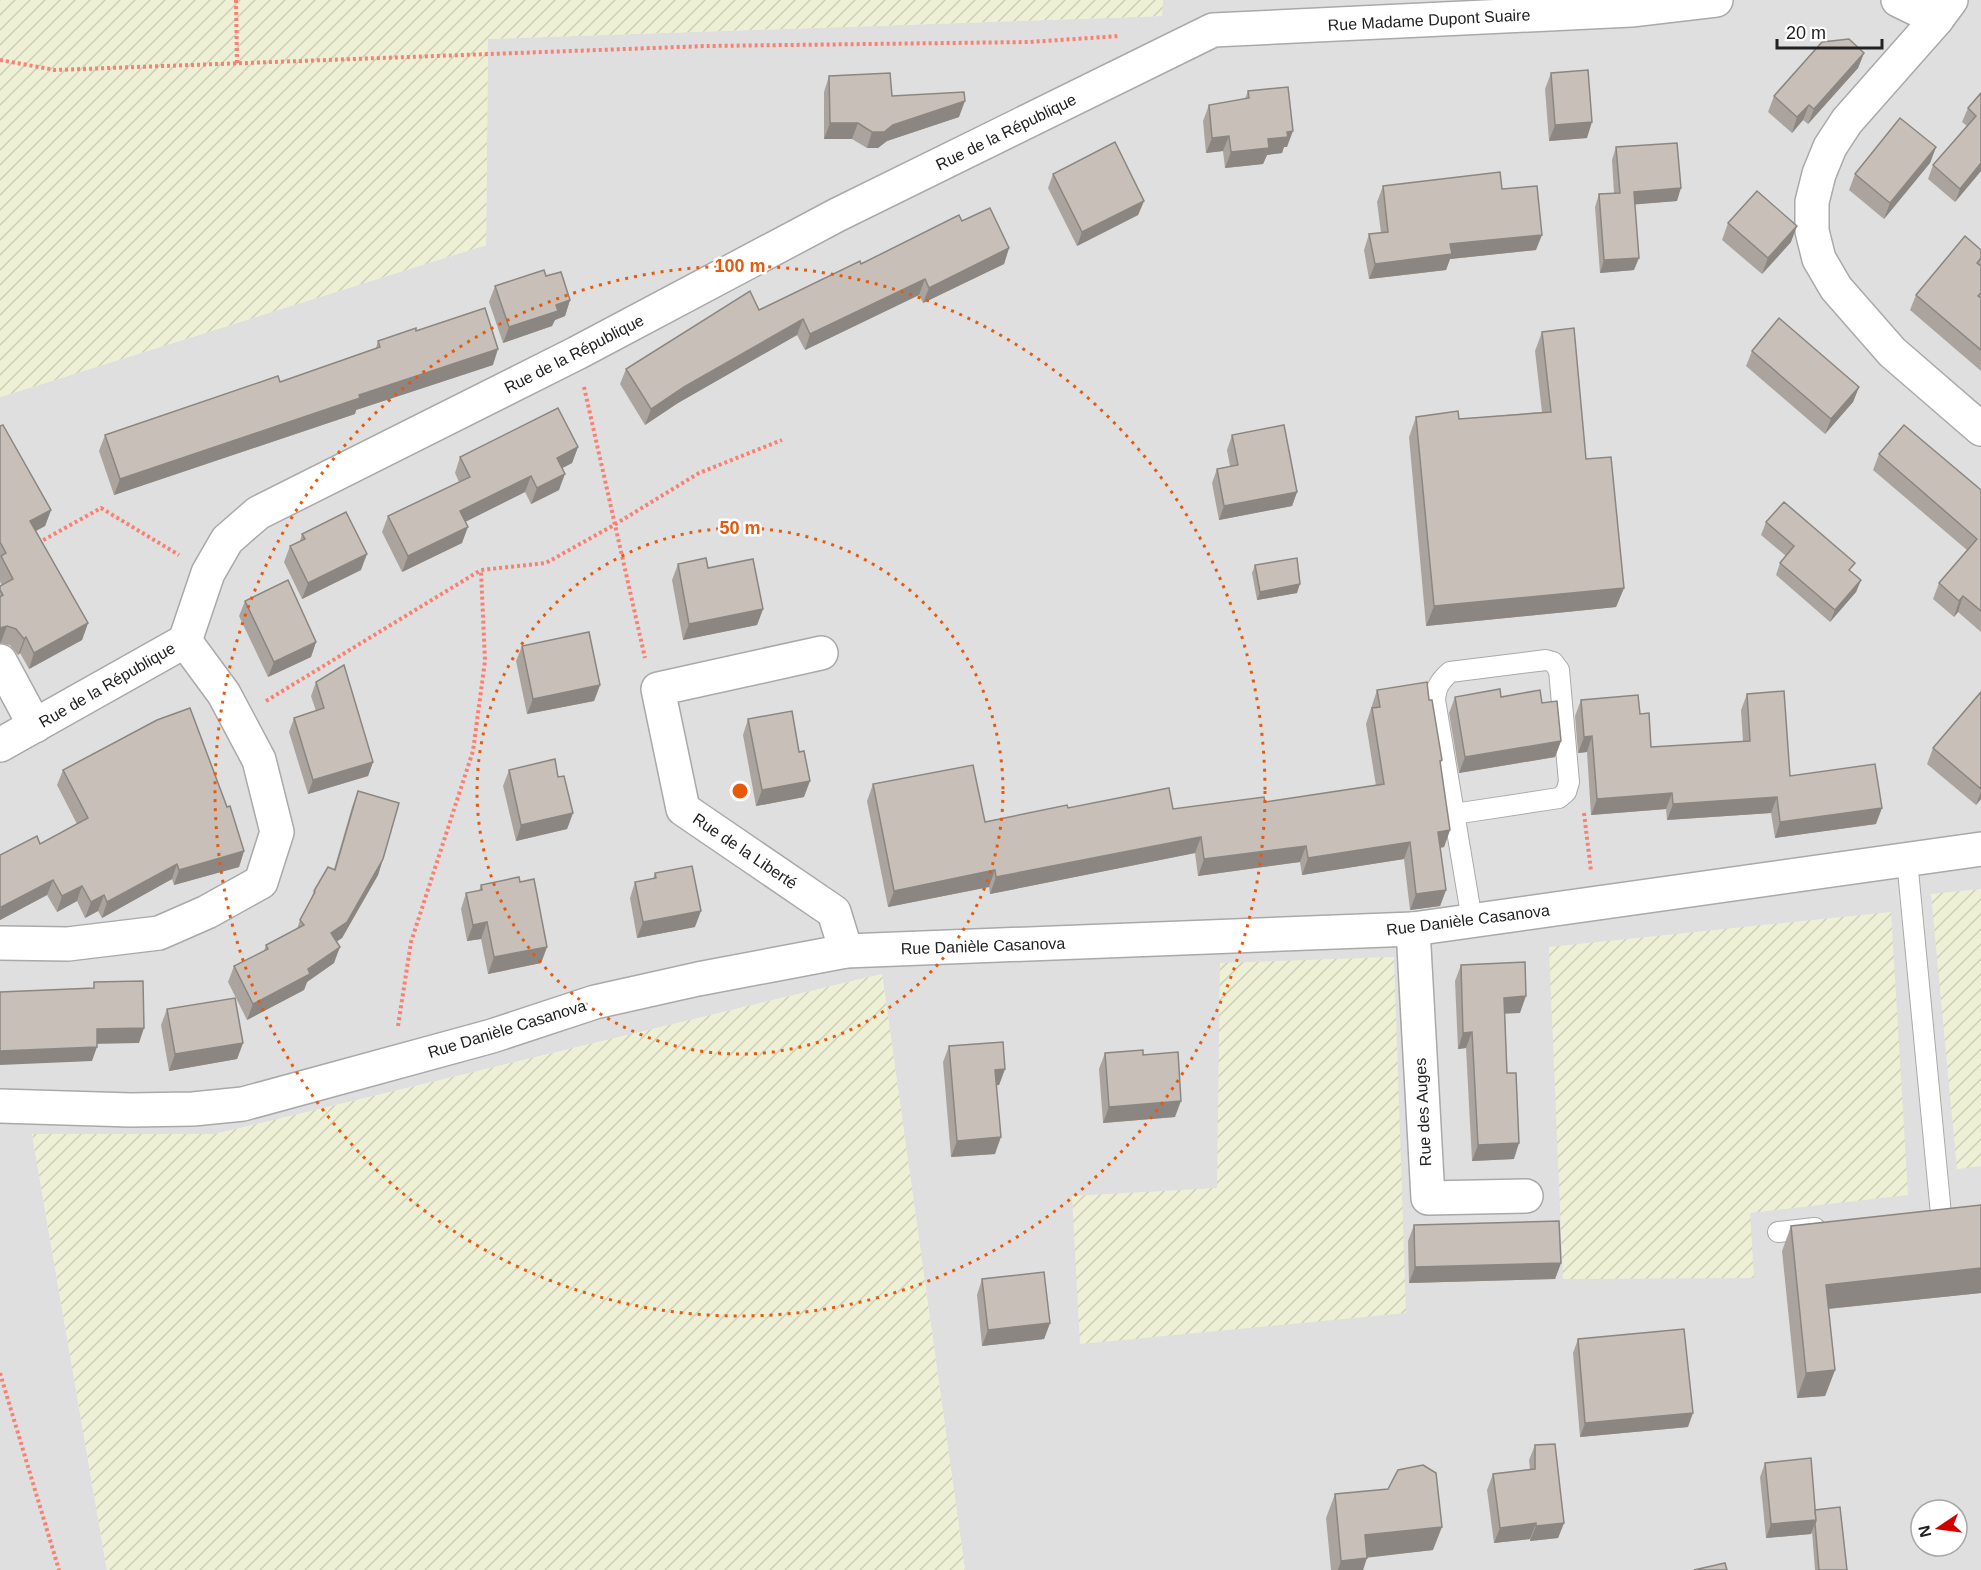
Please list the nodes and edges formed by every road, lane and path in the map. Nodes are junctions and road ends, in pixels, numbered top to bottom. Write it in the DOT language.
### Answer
graph roads {
  1 [pos="236,0"];
  2 [pos="1716,0"];
  3 [pos="1898,0"];
  4 [pos="1944,9"];
  5 [pos="1213,30"];
  6 [pos="1121,36"];
  7 [pos="0,60"];
  8 [pos="237,64"];
  9 [pos="577,354"];
  10 [pos="1981,429"];
  11 [pos="782,440"];
  12 [pos="614,525"];
  13 [pos="30,547"];
  14 [pos="481,570"];
  15 [pos="208,573"];
  16 [pos="184,641"];
  17 [pos="821,653"];
  18 [pos="0,661"];
  19 [pos="658,689"];
  20 [pos="237,719"];
  21 [pos="35,726"];
  22 [pos="0,745"];
  23 [pos="1454,814"];
  24 [pos="1586,815"];
  25 [pos="1981,849"];
  26 [pos="1907,860"];
  27 [pos="1594,905"];
  28 [pos="1472,920"];
  29 [pos="1413,929"];
  30 [pos="0,943"];
  31 [pos="846,951"];
  32 [pos="392,1063"];
  33 [pos="0,1106"];
  34 [pos="1526,1196"];
  35 [pos="1961,1211"];
  36 [pos="1941,1214"];
  37 [pos="1918,1216"];
  38 [pos="1836,1226"];
  39 [pos="1778,1232"];
  40 [pos="0,1373"];
  41 [pos="59,1570"];
  1 -- 8 [label="path"];
  2 -- 5 [label="street, Rue Madame Dupont Suaire"];
  3 -- 4 [label="street"];
  4 -- 10 [label="street"];
  5 -- 9 [label="street, Rue de la République"];
  6 -- 8 [label="path"];
  7 -- 8 [label="path"];
  9 -- 12 [label="path"];
  9 -- 15 [label="street, Rue de la République"];
  11 -- 12 [label="path"];
  12 -- 14 [label="path"];
  12 -- 19 [label="path"];
  13 -- 15 [label="path"];
  14 -- 20 [label="path"];
  14 -- 32 [label="path"];
  15 -- 16 [label="street, Rue de la République"];
  16 -- 20 [label="street"];
  16 -- 21 [label="street, Rue de la République"];
  17 -- 19 [label="street"];
  18 -- 21 [label="street"];
  19 -- 31 [label="street, Rue de la Liberté"];
  20 -- 30 [label="street"];
  21 -- 22 [label="street, Rue de la République"];
  23 -- 23 [label="lane"];
  23 -- 28 [label="lane"];
  24 -- 27 [label="path"];
  25 -- 26 [label="street, Rue Danièle Casanova"];
  26 -- 27 [label="street, Rue Danièle Casanova"];
  26 -- 36 [label="lane"];
  27 -- 28 [label="street, Rue Danièle Casanova"];
  28 -- 29 [label="street, Rue Danièle Casanova"];
  29 -- 31 [label="street, Rue Danièle Casanova"];
  29 -- 34 [label="street, Rue des Auges"];
  31 -- 32 [label="street, Rue Danièle Casanova"];
  32 -- 33 [label="street, Rue Danièle Casanova"];
  35 -- 36 [label="lane"];
  36 -- 37 [label="lane"];
  38 -- 39 [label="lane"];
  40 -- 41 [label="path"];
}
